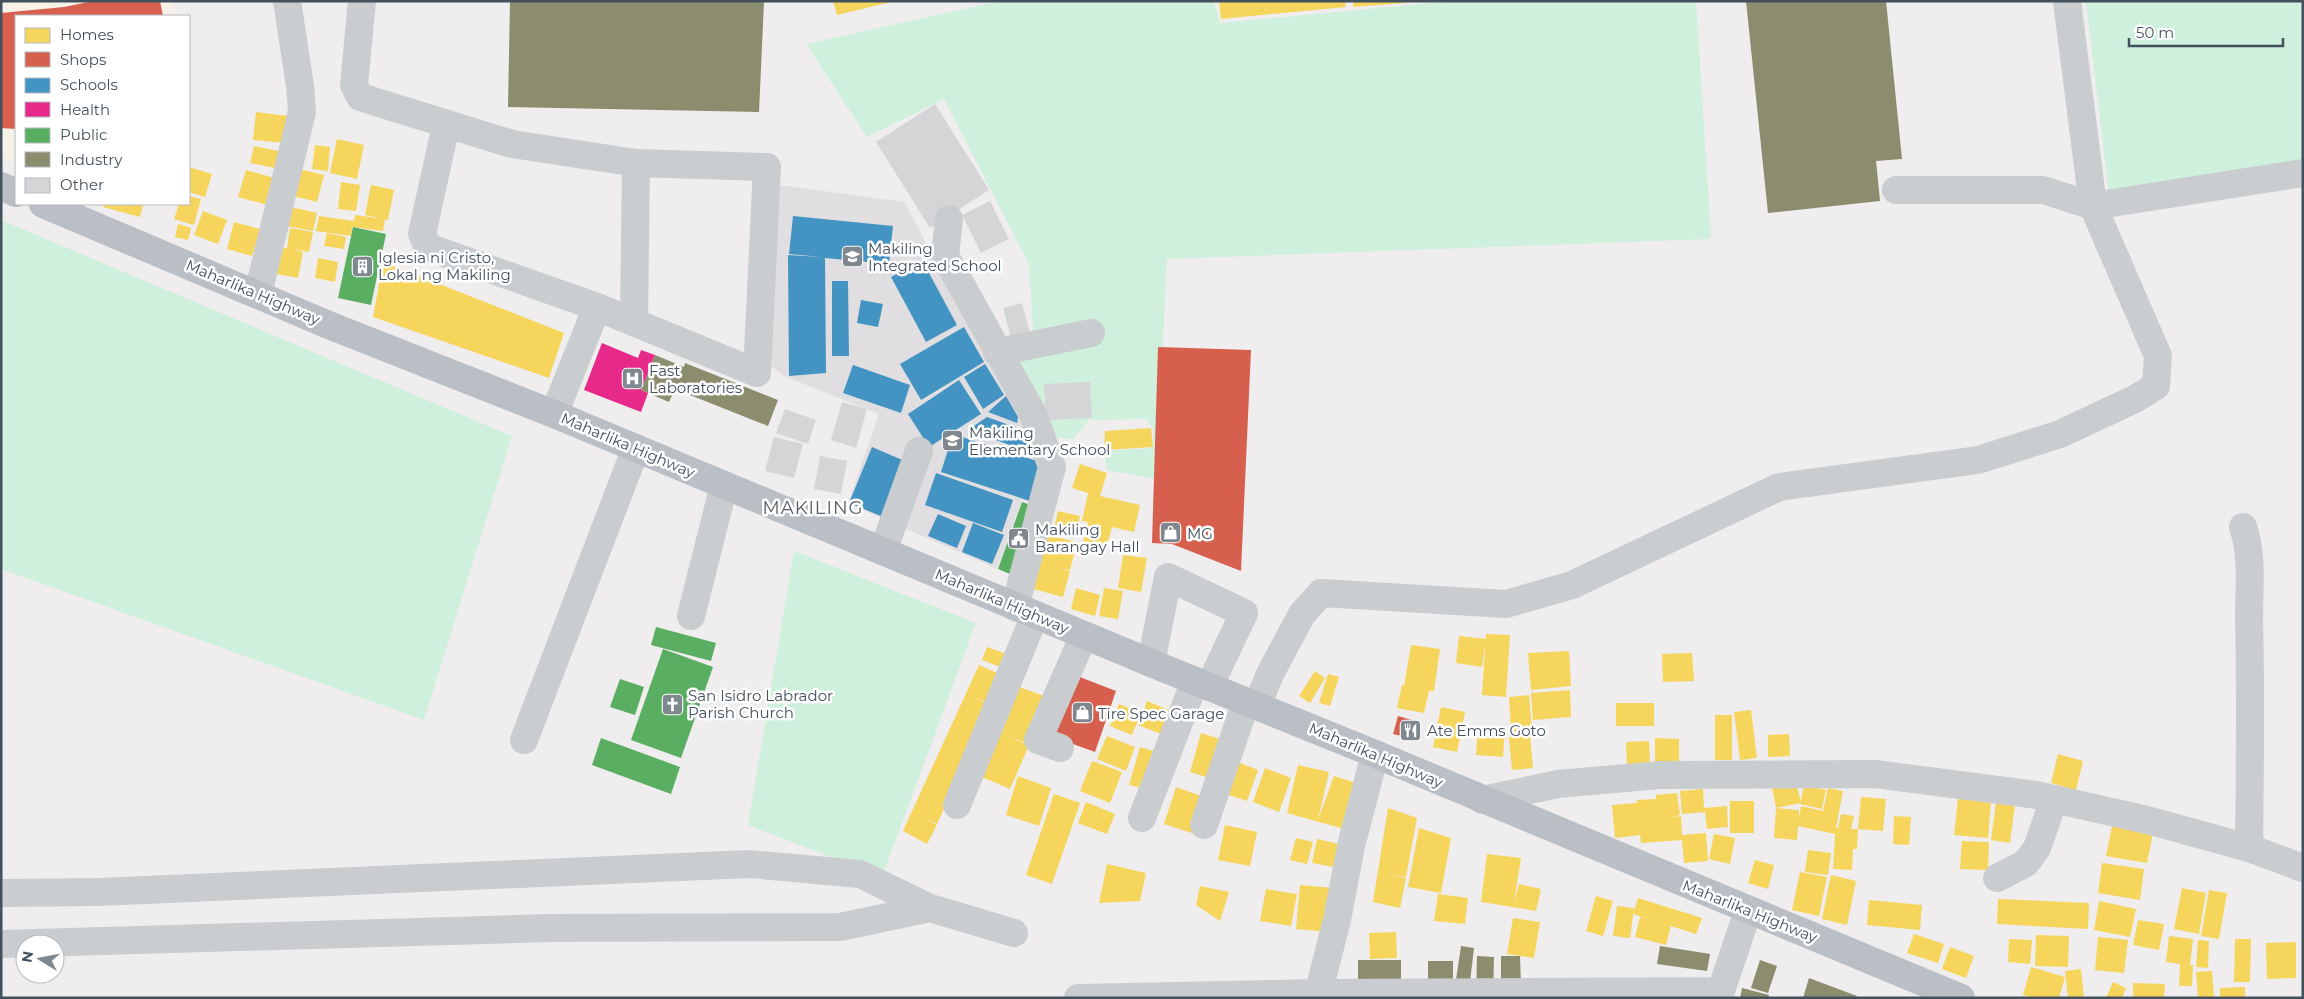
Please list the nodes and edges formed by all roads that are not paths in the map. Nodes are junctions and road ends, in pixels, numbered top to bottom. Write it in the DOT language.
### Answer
graph roads {
  1 [pos="287,1"];
  2 [pos="362,1"];
  3 [pos="2067,1"];
  4 [pos="446,125"];
  5 [pos="636,164"];
  6 [pos="2303,173"];
  7 [pos="1,186"];
  8 [pos="1896,190"];
  9 [pos="15,192"];
  10 [pos="45,205"];
  11 [pos="2092,206"];
  12 [pos="949,219"];
  13 [pos="258,294"];
  14 [pos="597,307"];
  15 [pos="634,322"];
  16 [pos="1091,333"];
  17 [pos="996,352"];
  18 [pos="554,414"];
  19 [pos="636,448"];
  20 [pos="919,451"];
  21 [pos="724,485"];
  22 [pos="2243,527"];
  23 [pos="883,551"];
  24 [pos="1025,611"];
  25 [pos="691,616"];
  26 [pos="1084,635"];
  27 [pos="1150,663"];
  28 [pos="1202,684"];
  29 [pos="1251,704"];
  30 [pos="524,740"];
  31 [pos="1060,748"];
  32 [pos="1375,754"];
  33 [pos="2054,799"];
  34 [pos="1482,800"];
  35 [pos="957,805"];
  36 [pos="1142,818"];
  37 [pos="1204,825"];
  38 [pos="2249,848"];
  39 [pos="2303,868"];
  40 [pos="1997,878"];
  41 [pos="1,893"];
  42 [pos="930,908"];
  43 [pos="1748,911"];
  44 [pos="1014,933"];
  45 [pos="1,944"];
  46 [pos="1318,995"];
  47 [pos="1078,998"];
  48 [pos="1961,998"];
  1 -- 13 [label="street"];
  2 -- 4 [label="street"];
  3 -- 11 [label="street"];
  4 -- 5 [label="street"];
  4 -- 14 [label="street"];
  5 -- 15 [label="street"];
  5 -- 15 [label="street"];
  6 -- 11 [label="street"];
  7 -- 9 [label="highway"];
  8 -- 11 [label="street"];
  10 -- 13 [label="highway, Maharlika Highway"];
  11 -- 29 [label="street"];
  12 -- 17 [label="street"];
  13 -- 18 [label="highway, Maharlika Highway"];
  14 -- 15 [label="street"];
  14 -- 18 [label="street"];
  16 -- 17 [label="street"];
  17 -- 24 [label="street"];
  18 -- 19 [label="highway, Maharlika Highway"];
  19 -- 21 [label="highway, Maharlika Highway"];
  19 -- 30 [label="street"];
  20 -- 23 [label="street"];
  21 -- 23 [label="highway, Maharlika Highway"];
  21 -- 25 [label="street"];
  22 -- 38 [label="street"];
  23 -- 24 [label="highway, Maharlika Highway"];
  24 -- 26 [label="highway, Maharlika Highway"];
  24 -- 35 [label="street"];
  26 -- 27 [label="highway, Maharlika Highway"];
  26 -- 31 [label="street"];
  27 -- 28 [label="highway, Maharlika Highway"];
  27 -- 28 [label="street"];
  28 -- 29 [label="highway, Maharlika Highway"];
  28 -- 36 [label="street"];
  29 -- 32 [label="highway, Maharlika Highway"];
  29 -- 37 [label="street"];
  32 -- 34 [label="highway, Maharlika Highway"];
  32 -- 46 [label="street"];
  33 -- 34 [label="street"];
  33 -- 38 [label="street"];
  33 -- 40 [label="street"];
  34 -- 43 [label="highway, Maharlika Highway"];
  38 -- 39 [label="street"];
  41 -- 42 [label="street"];
  42 -- 44 [label="street"];
  42 -- 45 [label="street"];
  43 -- 46 [label="street"];
  43 -- 48 [label="highway, Maharlika Highway"];
  46 -- 47 [label="street"];
}
